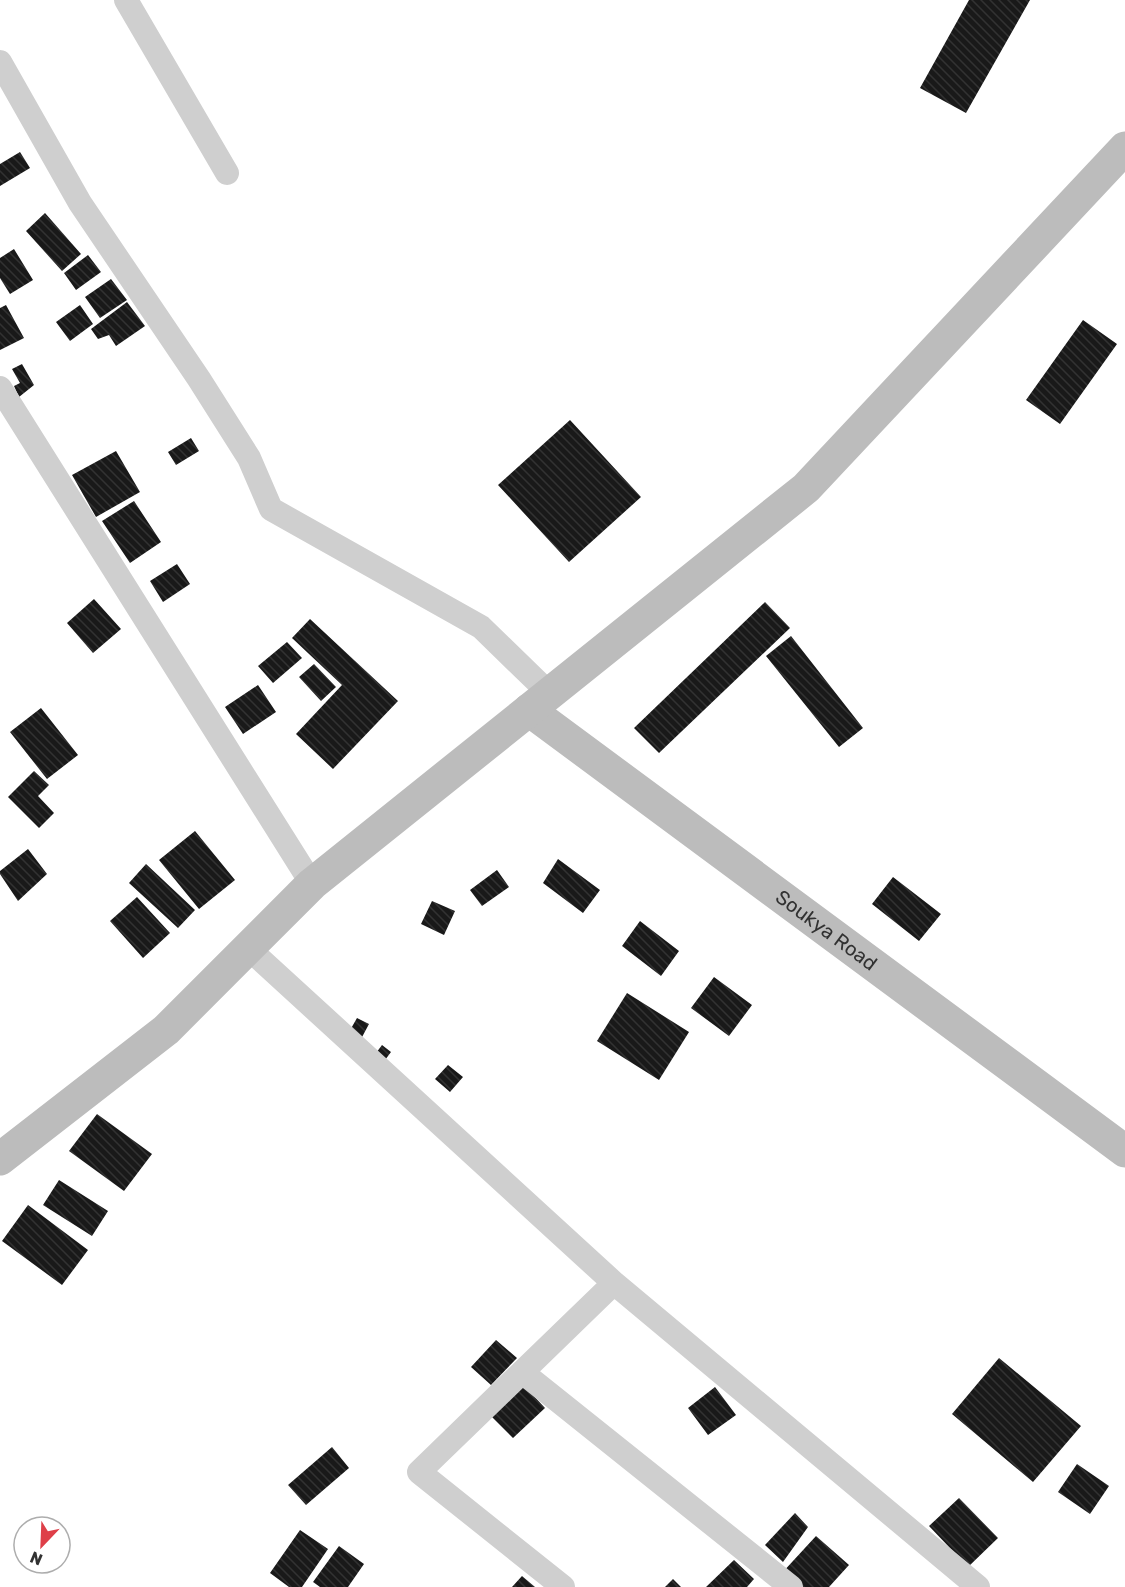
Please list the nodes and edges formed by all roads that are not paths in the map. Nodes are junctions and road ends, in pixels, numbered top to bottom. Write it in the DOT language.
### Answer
graph roads {
  1 [pos="126,0"];
  2 [pos="0,62"];
  3 [pos="1125,148"];
  4 [pos="227,173"];
  5 [pos="0,388"];
  6 [pos="540,702"];
  7 [pos="312,884"];
  8 [pos="248,948"];
  9 [pos="1125,1151"];
  10 [pos="0,1158"];
  11 [pos="614,1283"];
  12 [pos="522,1372"];
  13 [pos="563,1587"];
  14 [pos="791,1587"];
  15 [pos="978,1587"];
  1 -- 4 [label="street"];
  2 -- 6 [label="street"];
  3 -- 6 [label="main road"];
  5 -- 7 [label="street"];
  6 -- 7 [label="main road"];
  6 -- 9 [label="main road, Soukya Road"];
  7 -- 8 [label="main road"];
  8 -- 10 [label="main road"];
  8 -- 11 [label="street"];
  11 -- 12 [label="street"];
  11 -- 15 [label="street"];
  12 -- 13 [label="street"];
  12 -- 14 [label="street"];
}
